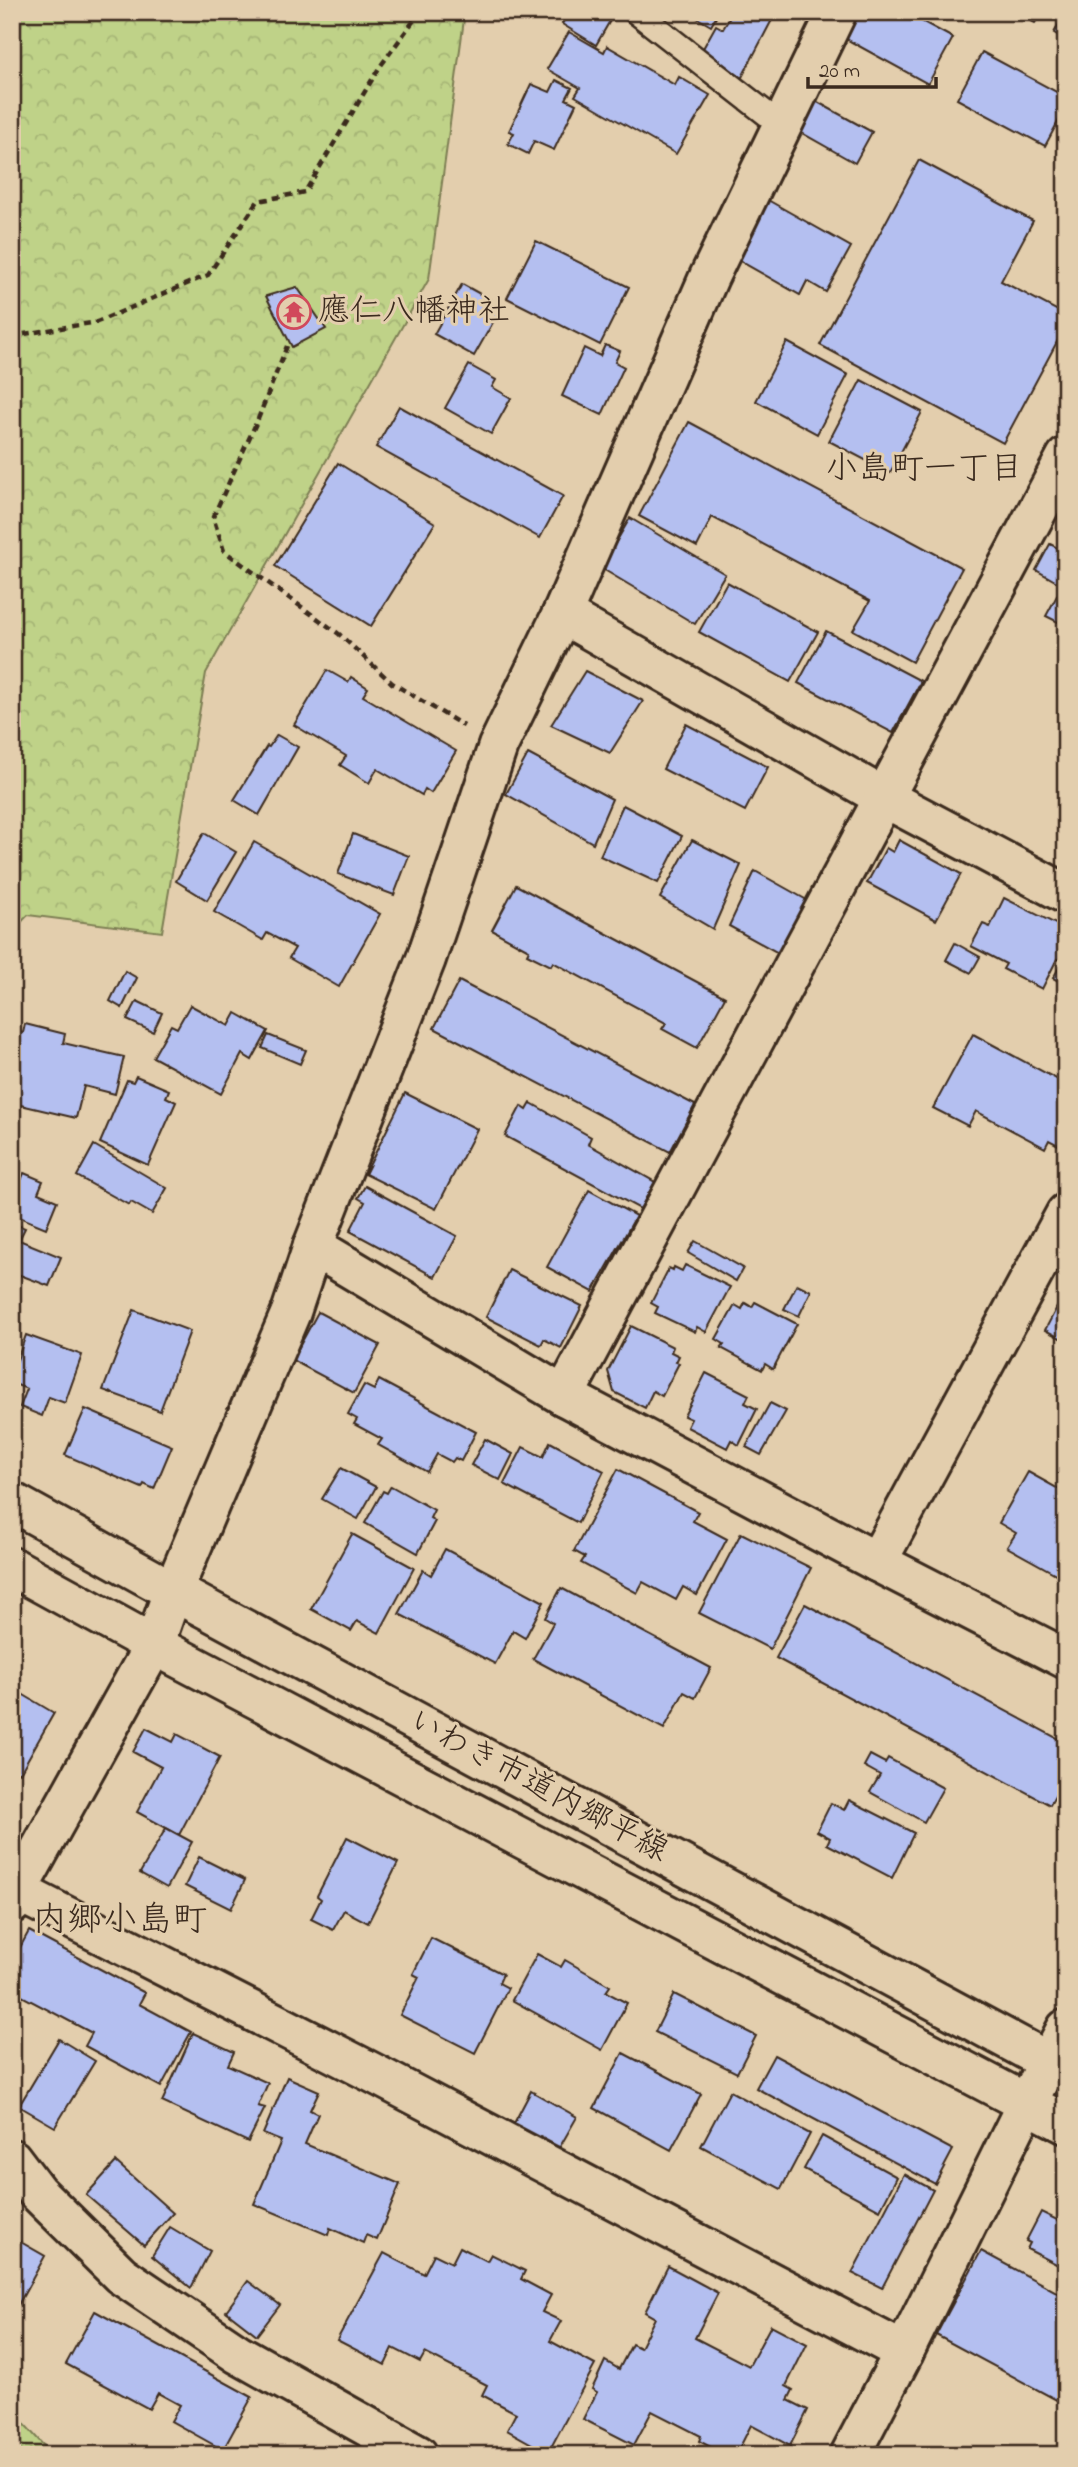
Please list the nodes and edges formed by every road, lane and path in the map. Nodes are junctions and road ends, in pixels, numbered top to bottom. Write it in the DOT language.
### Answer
graph roads {
  1 [pos="420,12"];
  2 [pos="636,12"];
  3 [pos="837,12"];
  4 [pos="781,125"];
  5 [pos="12,336"];
  6 [pos="287,346"];
  7 [pos="1066,457"];
  8 [pos="562,614"];
  9 [pos="498,746"];
  10 [pos="883,797"];
  11 [pos="1066,894"];
  12 [pos="1066,1213"];
  13 [pos="313,1246"];
  14 [pos="564,1396"];
  15 [pos="12,1502"];
  16 [pos="877,1562"];
  17 [pos="12,1567"];
  18 [pos="173,1591"];
  19 [pos="155,1645"];
  20 [pos="1066,1659"];
  21 [pos="15,1898"];
  22 [pos="1060,2054"];
  23 [pos="1027,2103"];
  24 [pos="1066,2124"];
  25 [pos="12,2160"];
  26 [pos="904,2352"];
  27 [pos="418,2455"];
  28 [pos="850,2455"];
  1 -- 5 [label="path"];
  2 -- 4 [label="lane"];
  3 -- 4 [label="street"];
  4 -- 8 [label="street"];
  6 -- 9 [label="path"];
  7 -- 10 [label="street"];
  8 -- 9 [label="street"];
  8 -- 10 [label="street"];
  9 -- 13 [label="street"];
  10 -- 11 [label="street"];
  10 -- 14 [label="street"];
  12 -- 16 [label="street"];
  13 -- 14 [label="street"];
  13 -- 18 [label="street"];
  14 -- 16 [label="street"];
  15 -- 18 [label="street, いわき市道内郷平線"];
  16 -- 20 [label="street"];
  17 -- 19 [label="street, いわき市道内郷平線"];
  18 -- 19 [label="street"];
  18 -- 22 [label="street, いわき市道内郷平線"];
  19 -- 21 [label="street"];
  19 -- 23 [label="street, いわき市道内郷平線"];
  21 -- 26 [label="street"];
  22 -- 23 [label="street"];
  23 -- 24 [label="street, いわき市道内郷平線"];
  23 -- 26 [label="street"];
  25 -- 27 [label="street"];
  26 -- 28 [label="street"];
}
